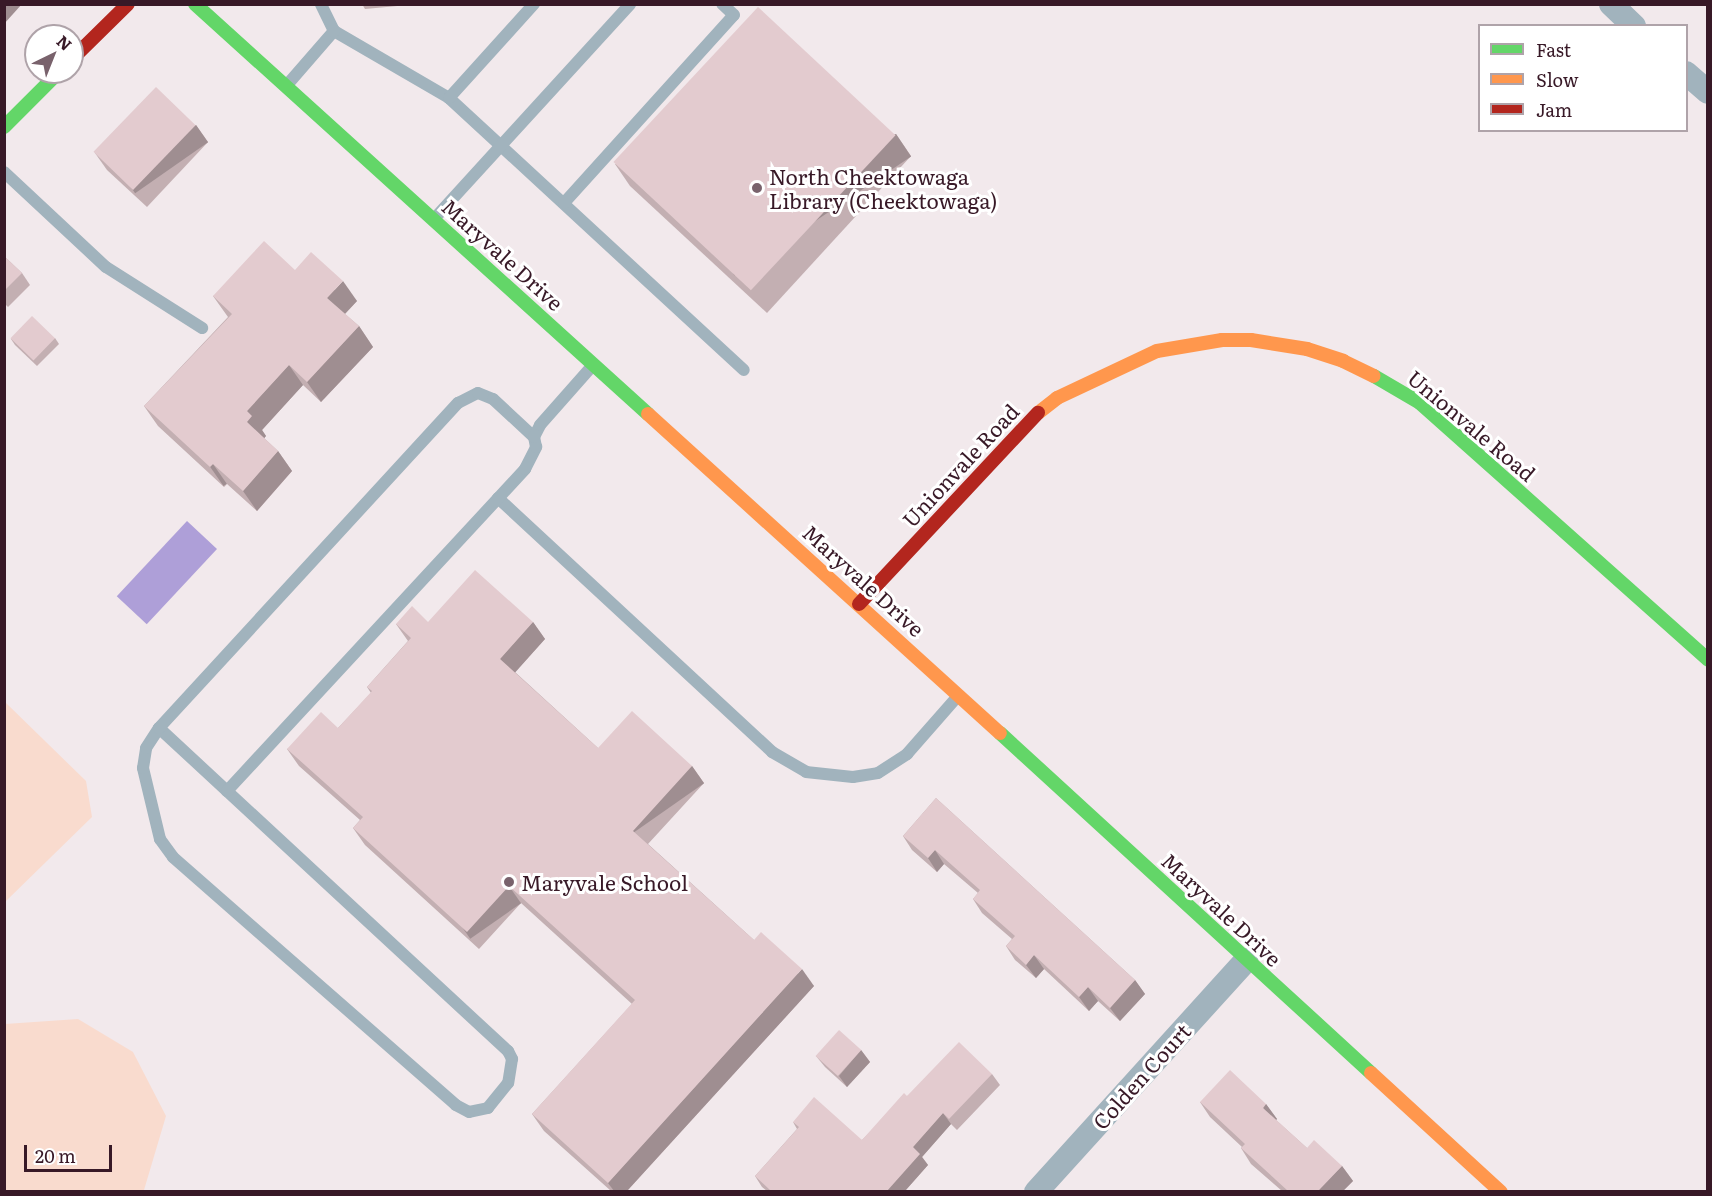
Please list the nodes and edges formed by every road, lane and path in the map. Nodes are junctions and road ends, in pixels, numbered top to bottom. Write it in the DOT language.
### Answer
graph roads {
  1 [pos="128,4"];
  2 [pos="195,4"];
  3 [pos="321,4"];
  4 [pos="534,4"];
  5 [pos="630,4"];
  6 [pos="722,4"];
  7 [pos="1611,4"];
  8 [pos="1632,24"];
  9 [pos="334,31"];
  10 [pos="84,47"];
  11 [pos="1688,75"];
  12 [pos="48,84"];
  13 [pos="285,87"];
  14 [pos="1707,92"];
  15 [pos="449,98"];
  16 [pos="4,128"];
  17 [pos="502,146"];
  18 [pos="4,172"];
  19 [pos="564,203"];
  20 [pos="433,219"];
  21 [pos="202,328"];
  22 [pos="594,364"];
  23 [pos="744,370"];
  24 [pos="534,437"];
  25 [pos="498,498"];
  26 [pos="859,604"];
  27 [pos="1707,660"];
  28 [pos="959,695"];
  29 [pos="159,728"];
  30 [pos="227,791"];
  31 [pos="1246,960"];
  32 [pos="1036,1191"];
  33 [pos="1501,1191"];
  1 -- 10 [label="street"];
  2 -- 13 [label="street, Maryvale Drive"];
  3 -- 9 [label="lane"];
  4 -- 15 [label="lane"];
  5 -- 17 [label="lane"];
  6 -- 19 [label="lane"];
  7 -- 8 [label="street"];
  9 -- 13 [label="lane"];
  9 -- 15 [label="lane"];
  11 -- 14 [label="street"];
  12 -- 16 [label="street"];
  13 -- 20 [label="street, Maryvale Drive"];
  15 -- 17 [label="lane"];
  17 -- 19 [label="lane"];
  17 -- 20 [label="lane"];
  18 -- 21 [label="lane"];
  19 -- 23 [label="lane"];
  20 -- 22 [label="street, Maryvale Drive"];
  22 -- 24 [label="lane"];
  22 -- 26 [label="street, Maryvale Drive"];
  24 -- 25 [label="lane"];
  24 -- 29 [label="lane"];
  25 -- 28 [label="lane"];
  25 -- 30 [label="lane"];
  26 -- 27 [label="street, Unionvale Road"];
  26 -- 28 [label="street, Maryvale Drive"];
  28 -- 31 [label="street, Maryvale Drive"];
  29 -- 30 [label="lane"];
  29 -- 30 [label="lane"];
  31 -- 32 [label="street, Colden Court"];
  31 -- 33 [label="street, Maryvale Drive"];
}
